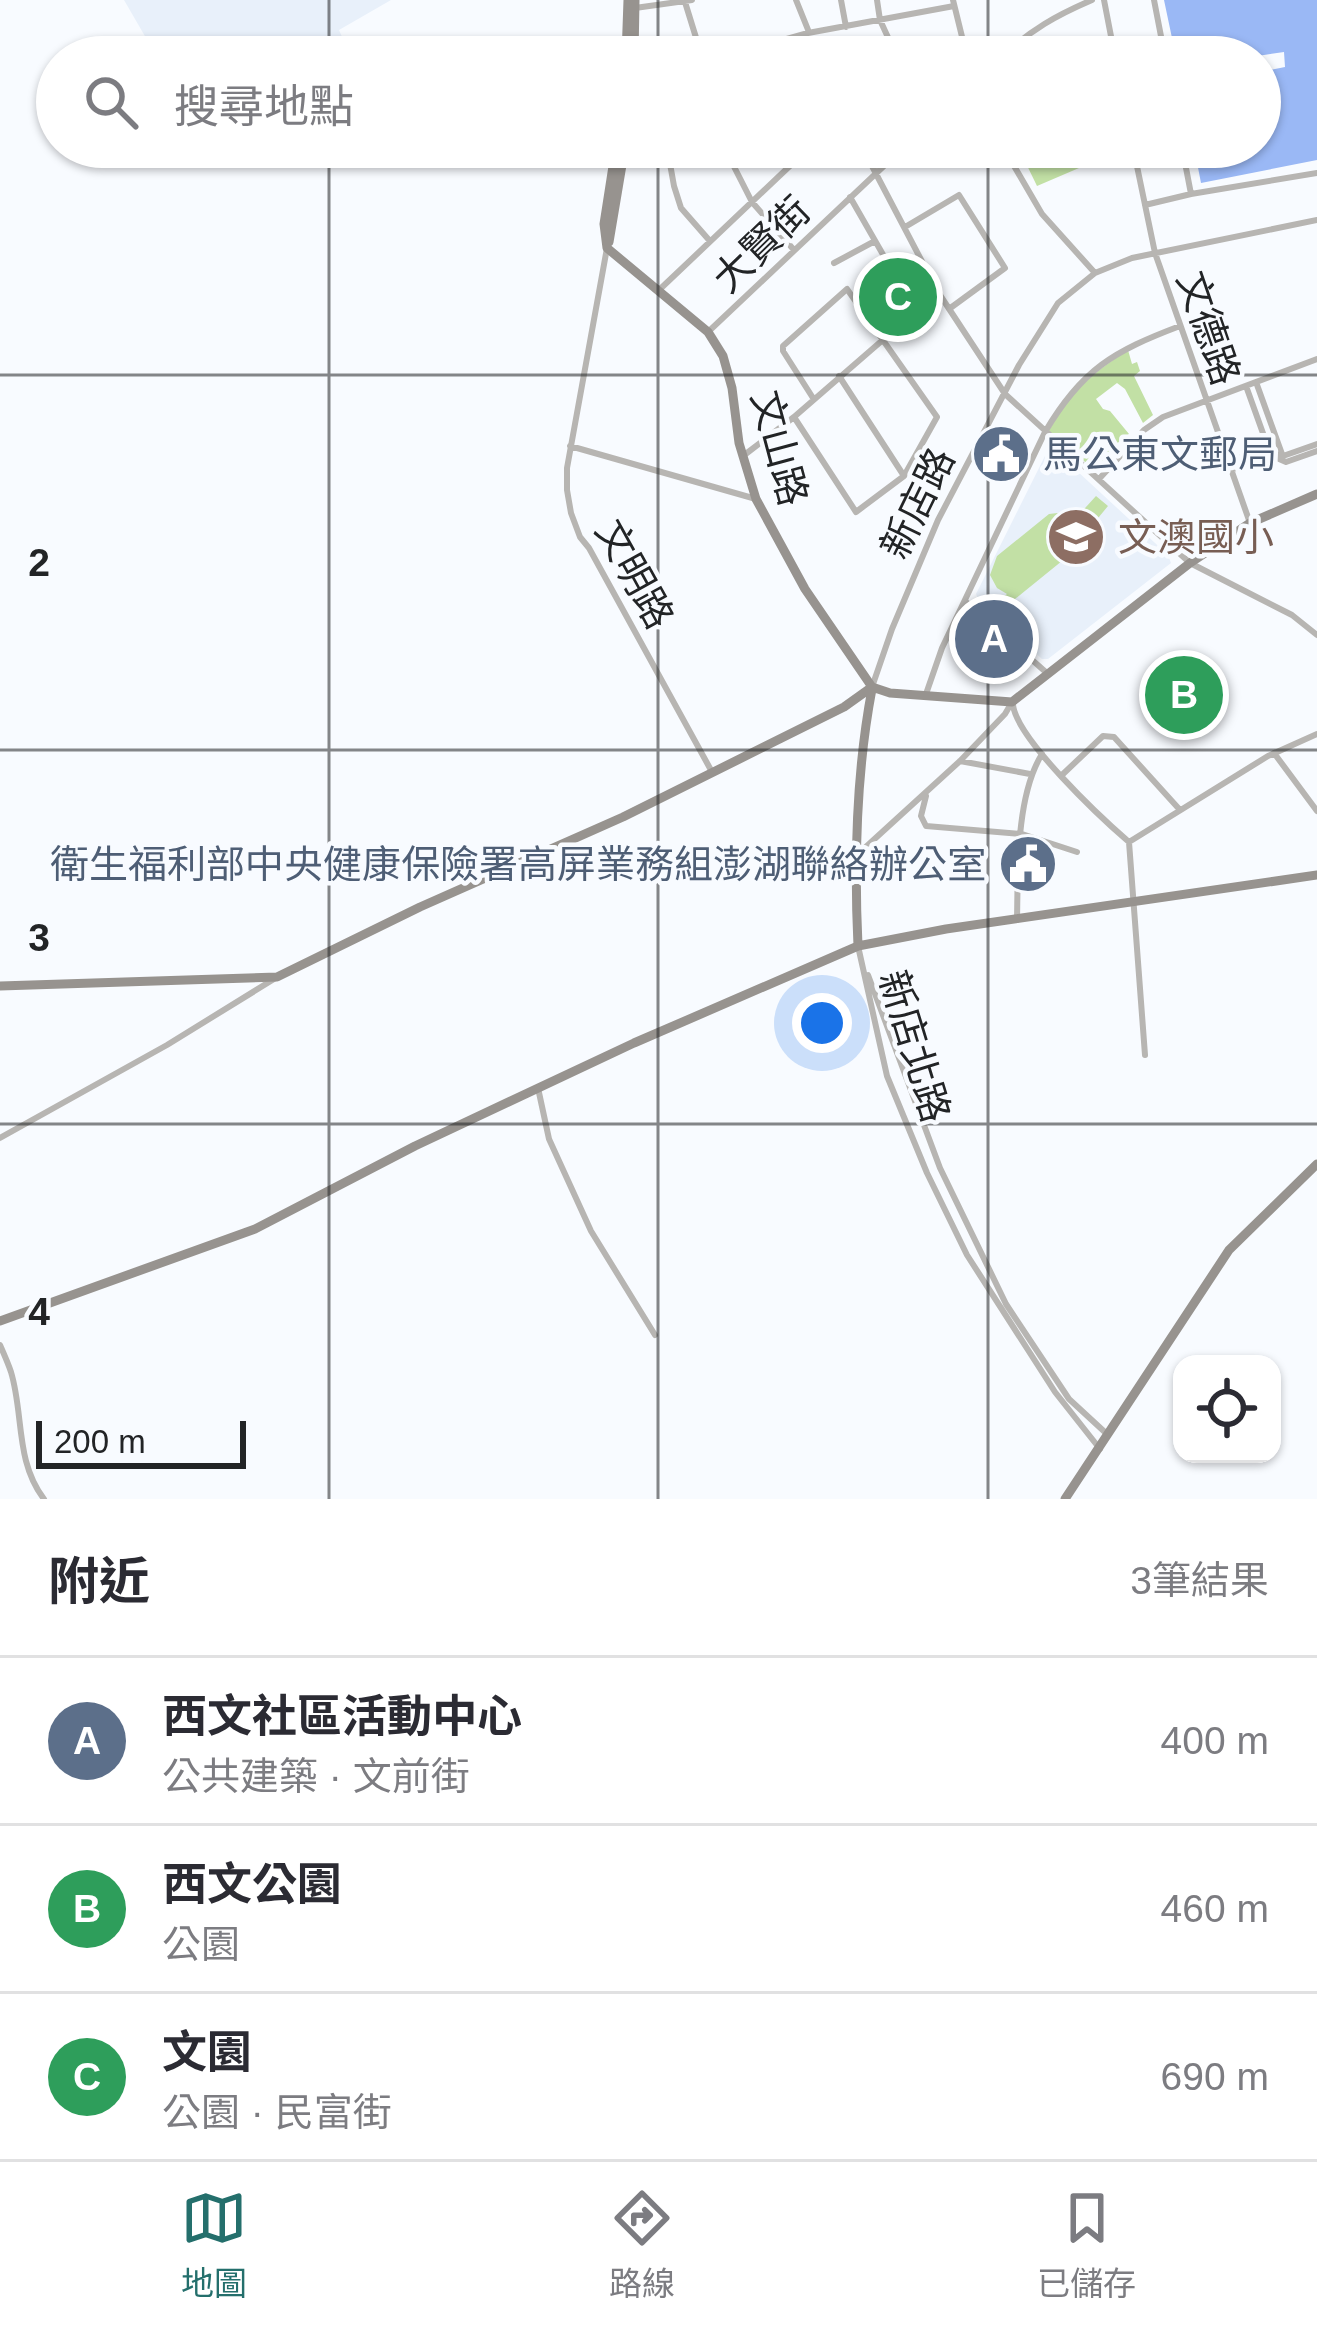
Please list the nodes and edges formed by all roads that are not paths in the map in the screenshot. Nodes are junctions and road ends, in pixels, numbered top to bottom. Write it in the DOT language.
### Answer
graph roads {
  1 [pos="796,0"];
  2 [pos="841,0"];
  3 [pos="877,0"];
  4 [pos="917,0"];
  5 [pos="1092,0"];
  6 [pos="1104,0"];
  7 [pos="1154,0"];
  8 [pos="689,1"];
  9 [pos="633,3"];
  10 [pos="953,3"];
  11 [pos="919,12"];
  12 [pos="880,20"];
  13 [pos="846,27"];
  14 [pos="808,33"];
  15 [pos="631,36"];
  16 [pos="697,36"];
  17 [pos="797,36"];
  18 [pos="809,36"];
  19 [pos="887,36"];
  20 [pos="962,36"];
  21 [pos="1024,36"];
  22 [pos="1111,36"];
  23 [pos="1161,36"];
  24 [pos="617,168"];
  25 [pos="671,168"];
  26 [pos="735,168"];
  27 [pos="788,168"];
  28 [pos="872,168"];
  29 [pos="881,168"];
  30 [pos="1015,168"];
  31 [pos="1137,168"];
  32 [pos="1186,168"];
  33 [pos="1317,173"];
  34 [pos="875,174"];
  35 [pos="1191,194"];
  36 [pos="850,197"];
  37 [pos="752,202"];
  38 [pos="1145,205"];
  39 [pos="1317,220"];
  40 [pos="904,228"];
  41 [pos="709,239"];
  42 [pos="875,241"];
  43 [pos="607,248"];
  44 [pos="794,250"];
  45 [pos="1155,253"];
  46 [pos="834,263"];
  47 [pos="893,272"];
  48 [pos="1095,273"];
  49 [pos="658,291"];
  50 [pos="938,292"];
  51 [pos="949,310"];
  52 [pos="1180,326"];
  53 [pos="708,332"];
  54 [pos="883,341"];
  55 [pos="1317,359"];
  56 [pos="839,376"];
  57 [pos="1256,382"];
  58 [pos="1246,386"];
  59 [pos="1005,394"];
  60 [pos="813,398"];
  61 [pos="1206,401"];
  62 [pos="794,417"];
  63 [pos="1046,432"];
  64 [pos="570,446"];
  65 [pos="1317,448"];
  66 [pos="1269,451"];
  67 [pos="743,456"];
  68 [pos="1284,459"];
  69 [pos="1230,466"];
  70 [pos="904,476"];
  71 [pos="1099,479"];
  72 [pos="1317,494"];
  73 [pos="756,499"];
  74 [pos="1250,523"];
  75 [pos="1190,562"];
  76 [pos="964,600"];
  77 [pos="1317,635"];
  78 [pos="1048,674"];
  79 [pos="872,687"];
  80 [pos="926,694"];
  81 [pos="1012,702"];
  82 [pos="1317,734"];
  83 [pos="1274,753"];
  84 [pos="1042,754"];
  85 [pos="960,761"];
  86 [pos="712,772"];
  87 [pos="1030,774"];
  88 [pos="1062,775"];
  89 [pos="927,793"];
  90 [pos="1180,810"];
  91 [pos="1317,811"];
  92 [pos="1022,833"];
  93 [pos="1129,842"];
  94 [pos="1077,852"];
  95 [pos="856,856"];
  96 [pos="1317,875"];
  97 [pos="1135,901"];
  98 [pos="1017,920"];
  99 [pos="857,946"];
  100 [pos="277,977"];
  101 [pos="0,986"];
  102 [pos="1145,1055"];
  103 [pos="538,1088"];
  104 [pos="0,1138"];
  105 [pos="1317,1164"];
  106 [pos="0,1321"];
  107 [pos="655,1335"];
  108 [pos="0,1345"];
  109 [pos="1108,1436"];
  110 [pos="1100,1449"];
  111 [pos="44,1499"];
  112 [pos="1065,1499"];
  1 -- 14 [label="street"];
  2 -- 13 [label="street"];
  3 -- 12 [label="street"];
  4 -- 11 [label="street"];
  5 -- 21 [label="street"];
  6 -- 22 [label="street"];
  7 -- 23 [label="street"];
  8 -- 9 [label="street"];
  8 -- 16 [label="street"];
  9 -- 15 [label="main road"];
  10 -- 11 [label="street"];
  10 -- 20 [label="street"];
  11 -- 12 [label="street"];
  12 -- 13 [label="street"];
  12 -- 19 [label="street"];
  13 -- 14 [label="street"];
  14 -- 17 [label="street"];
  14 -- 18 [label="street"];
  24 -- 43 [label="main road"];
  25 -- 41 [label="street"];
  26 -- 37 [label="street"];
  27 -- 37 [label="street"];
  28 -- 34 [label="street"];
  29 -- 34 [label="street, 大賢街"];
  30 -- 48 [label="street"];
  31 -- 38 [label="street, 文德路"];
  32 -- 35 [label="street"];
  33 -- 35 [label="street"];
  34 -- 36 [label="street, 大賢街"];
  34 -- 40 [label="street"];
  35 -- 38 [label="street"];
  36 -- 42 [label="street"];
  36 -- 44 [label="street, 大賢街"];
  37 -- 41 [label="street"];
  37 -- 44 [label="street"];
  38 -- 45 [label="street, 文德路"];
  39 -- 45 [label="street, 新店路"];
  40 -- 50 [label="street"];
  40 -- 51 [label="street"];
  41 -- 49 [label="street"];
  42 -- 46 [label="street"];
  42 -- 47 [label="street"];
  43 -- 49 [label="main road, 文山路"];
  43 -- 64 [label="street, 文明路"];
  44 -- 53 [label="street, 大賢街"];
  45 -- 48 [label="street, 新店路"];
  45 -- 52 [label="street, 文德路"];
  48 -- 59 [label="street, 新店路"];
  49 -- 53 [label="main road, 文山路"];
  50 -- 51 [label="street"];
  50 -- 54 [label="street"];
  51 -- 59 [label="street"];
  52 -- 61 [label="street, 文德路"];
  52 -- 63 [label="street"];
  53 -- 67 [label="main road, 文山路"];
  54 -- 56 [label="street"];
  54 -- 60 [label="street"];
  54 -- 70 [label="street"];
  55 -- 57 [label="street"];
  56 -- 60 [label="street"];
  56 -- 70 [label="street"];
  57 -- 58 [label="street"];
  57 -- 68 [label="street"];
  58 -- 61 [label="street"];
  58 -- 66 [label="street"];
  59 -- 63 [label="street"];
  59 -- 79 [label="street, 新店路"];
  60 -- 62 [label="street"];
  61 -- 69 [label="street, 文德路"];
  61 -- 71 [label="street"];
  62 -- 67 [label="street"];
  62 -- 70 [label="street"];
  63 -- 71 [label="street"];
  63 -- 76 [label="street"];
  64 -- 73 [label="street"];
  64 -- 86 [label="street, 文明路"];
  65 -- 68 [label="street"];
  66 -- 68 [label="street"];
  66 -- 69 [label="street"];
  67 -- 73 [label="main road, 文山路"];
  69 -- 74 [label="street, 文德路"];
  71 -- 75 [label="street"];
  72 -- 74 [label="main road"];
  73 -- 79 [label="main road, 文山路"];
  74 -- 75 [label="main road"];
  75 -- 77 [label="street"];
  75 -- 78 [label="main road"];
  76 -- 78 [label="street"];
  76 -- 80 [label="street"];
  78 -- 81 [label="main road"];
  79 -- 80 [label="main road"];
  79 -- 86 [label="main road"];
  79 -- 95 [label="main road, 新店路"];
  80 -- 81 [label="main road"];
  81 -- 84 [label="street"];
  81 -- 85 [label="street"];
  82 -- 83 [label="street"];
  83 -- 90 [label="street"];
  83 -- 91 [label="street"];
  84 -- 87 [label="street"];
  84 -- 88 [label="street"];
  85 -- 87 [label="street"];
  85 -- 89 [label="street"];
  86 -- 100 [label="main road"];
  87 -- 92 [label="street"];
  88 -- 90 [label="street"];
  88 -- 93 [label="street"];
  89 -- 92 [label="street"];
  89 -- 95 [label="street"];
  90 -- 93 [label="street"];
  92 -- 94 [label="street"];
  92 -- 98 [label="street"];
  93 -- 97 [label="street"];
  95 -- 99 [label="main road, 新店路"];
  96 -- 97 [label="main road"];
  97 -- 98 [label="main road"];
  97 -- 102 [label="street"];
  98 -- 99 [label="main road"];
  99 -- 103 [label="main road"];
  99 -- 109 [label="street, 新店北路"];
  99 -- 110 [label="street, 新店北路"];
  100 -- 101 [label="main road"];
  100 -- 104 [label="street"];
  103 -- 106 [label="main road"];
  103 -- 107 [label="street"];
  105 -- 109 [label="main road"];
  108 -- 111 [label="street"];
  109 -- 110 [label="main road"];
  110 -- 112 [label="main road"];
}
